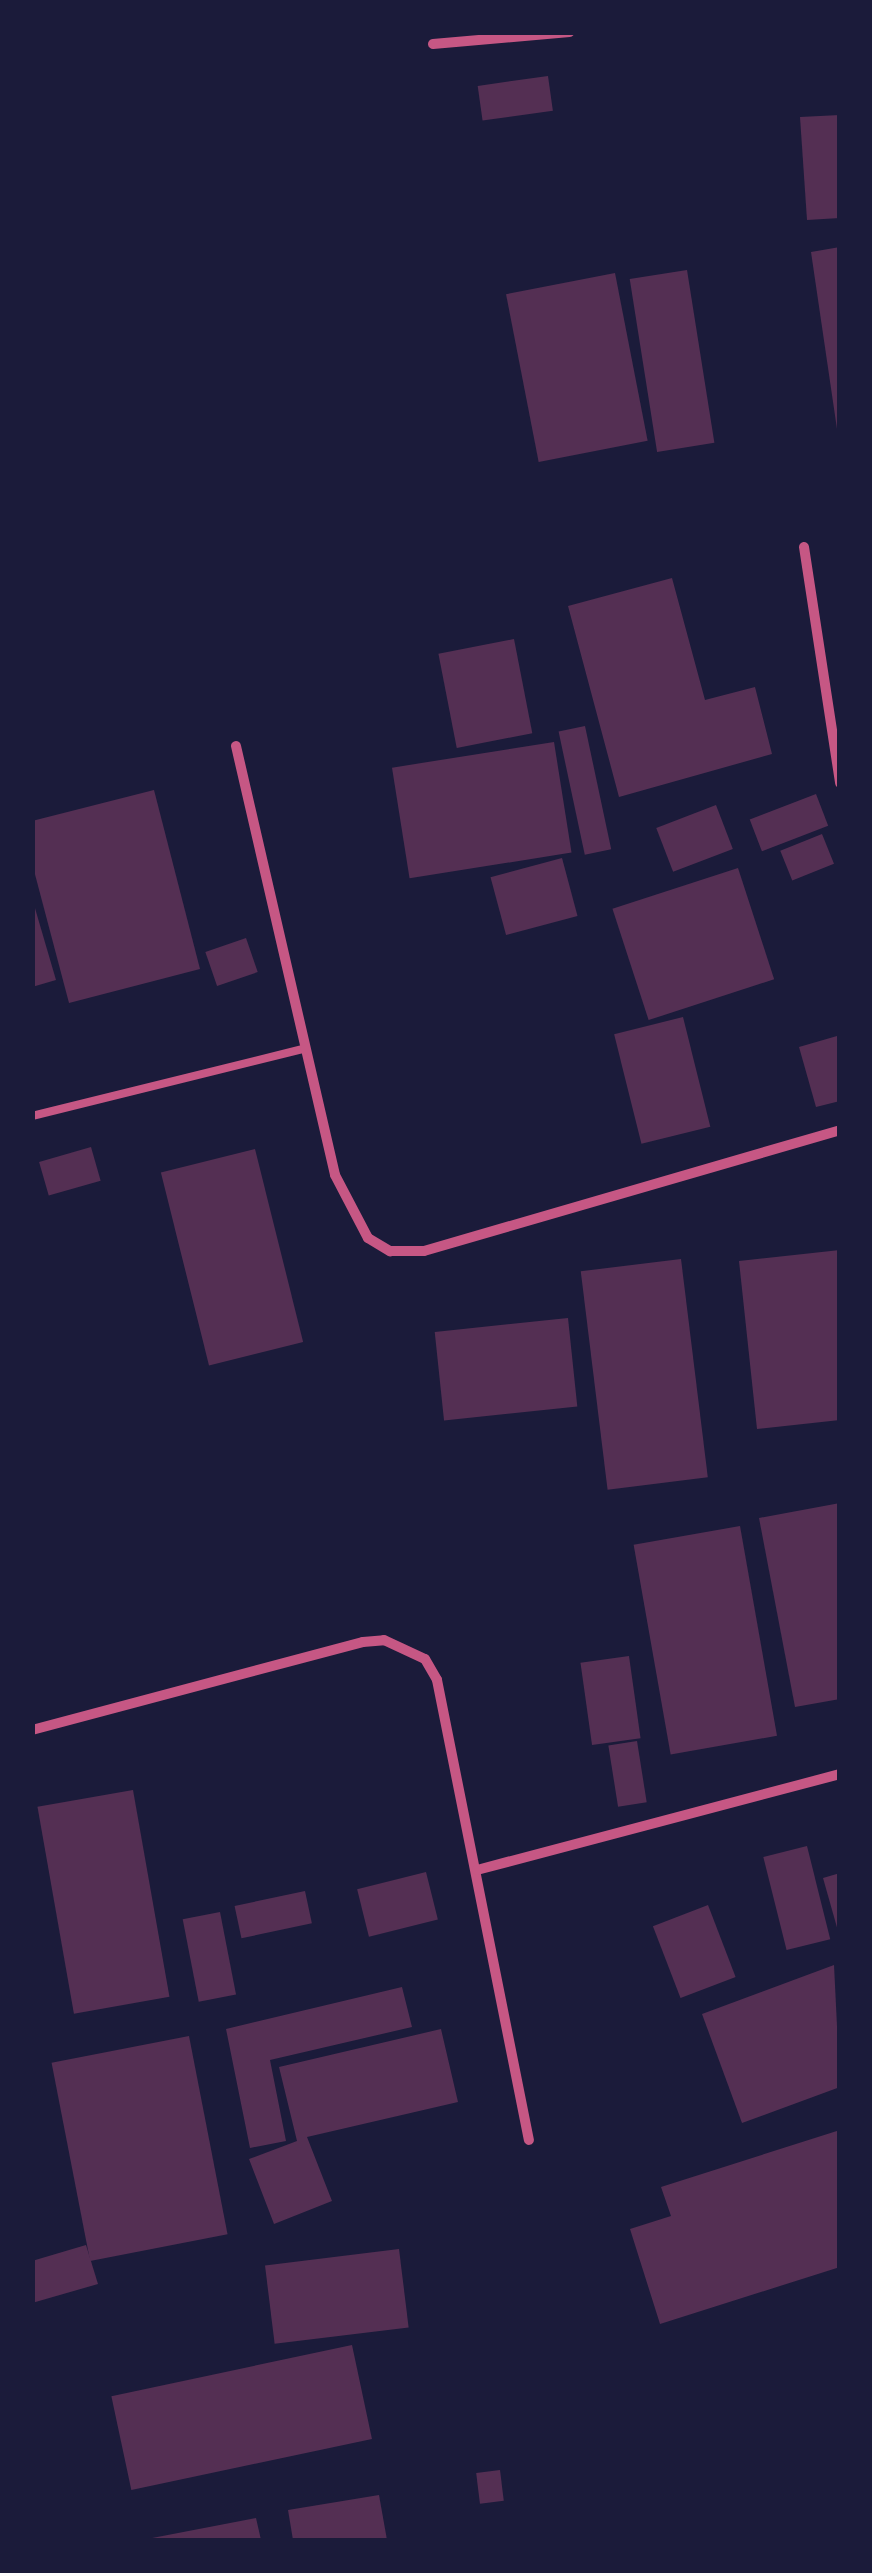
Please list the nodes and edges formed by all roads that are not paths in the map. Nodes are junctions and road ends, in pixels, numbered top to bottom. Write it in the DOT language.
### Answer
graph roads {
  1 [pos="569,32"];
  2 [pos="433,44"];
  3 [pos="804,548"];
  4 [pos="236,746"];
  5 [pos="840,783"];
  6 [pos="306,1048"];
  7 [pos="32,1116"];
  8 [pos="840,1130"];
  9 [pos="32,1730"];
  10 [pos="840,1774"];
  11 [pos="477,1870"];
  12 [pos="529,2140"];
  1 -- 2 [label="street"];
  3 -- 5 [label="street"];
  4 -- 6 [label="street"];
  6 -- 7 [label="lane"];
  6 -- 8 [label="street"];
  9 -- 11 [label="street"];
  10 -- 11 [label="street"];
  11 -- 12 [label="street"];
}
